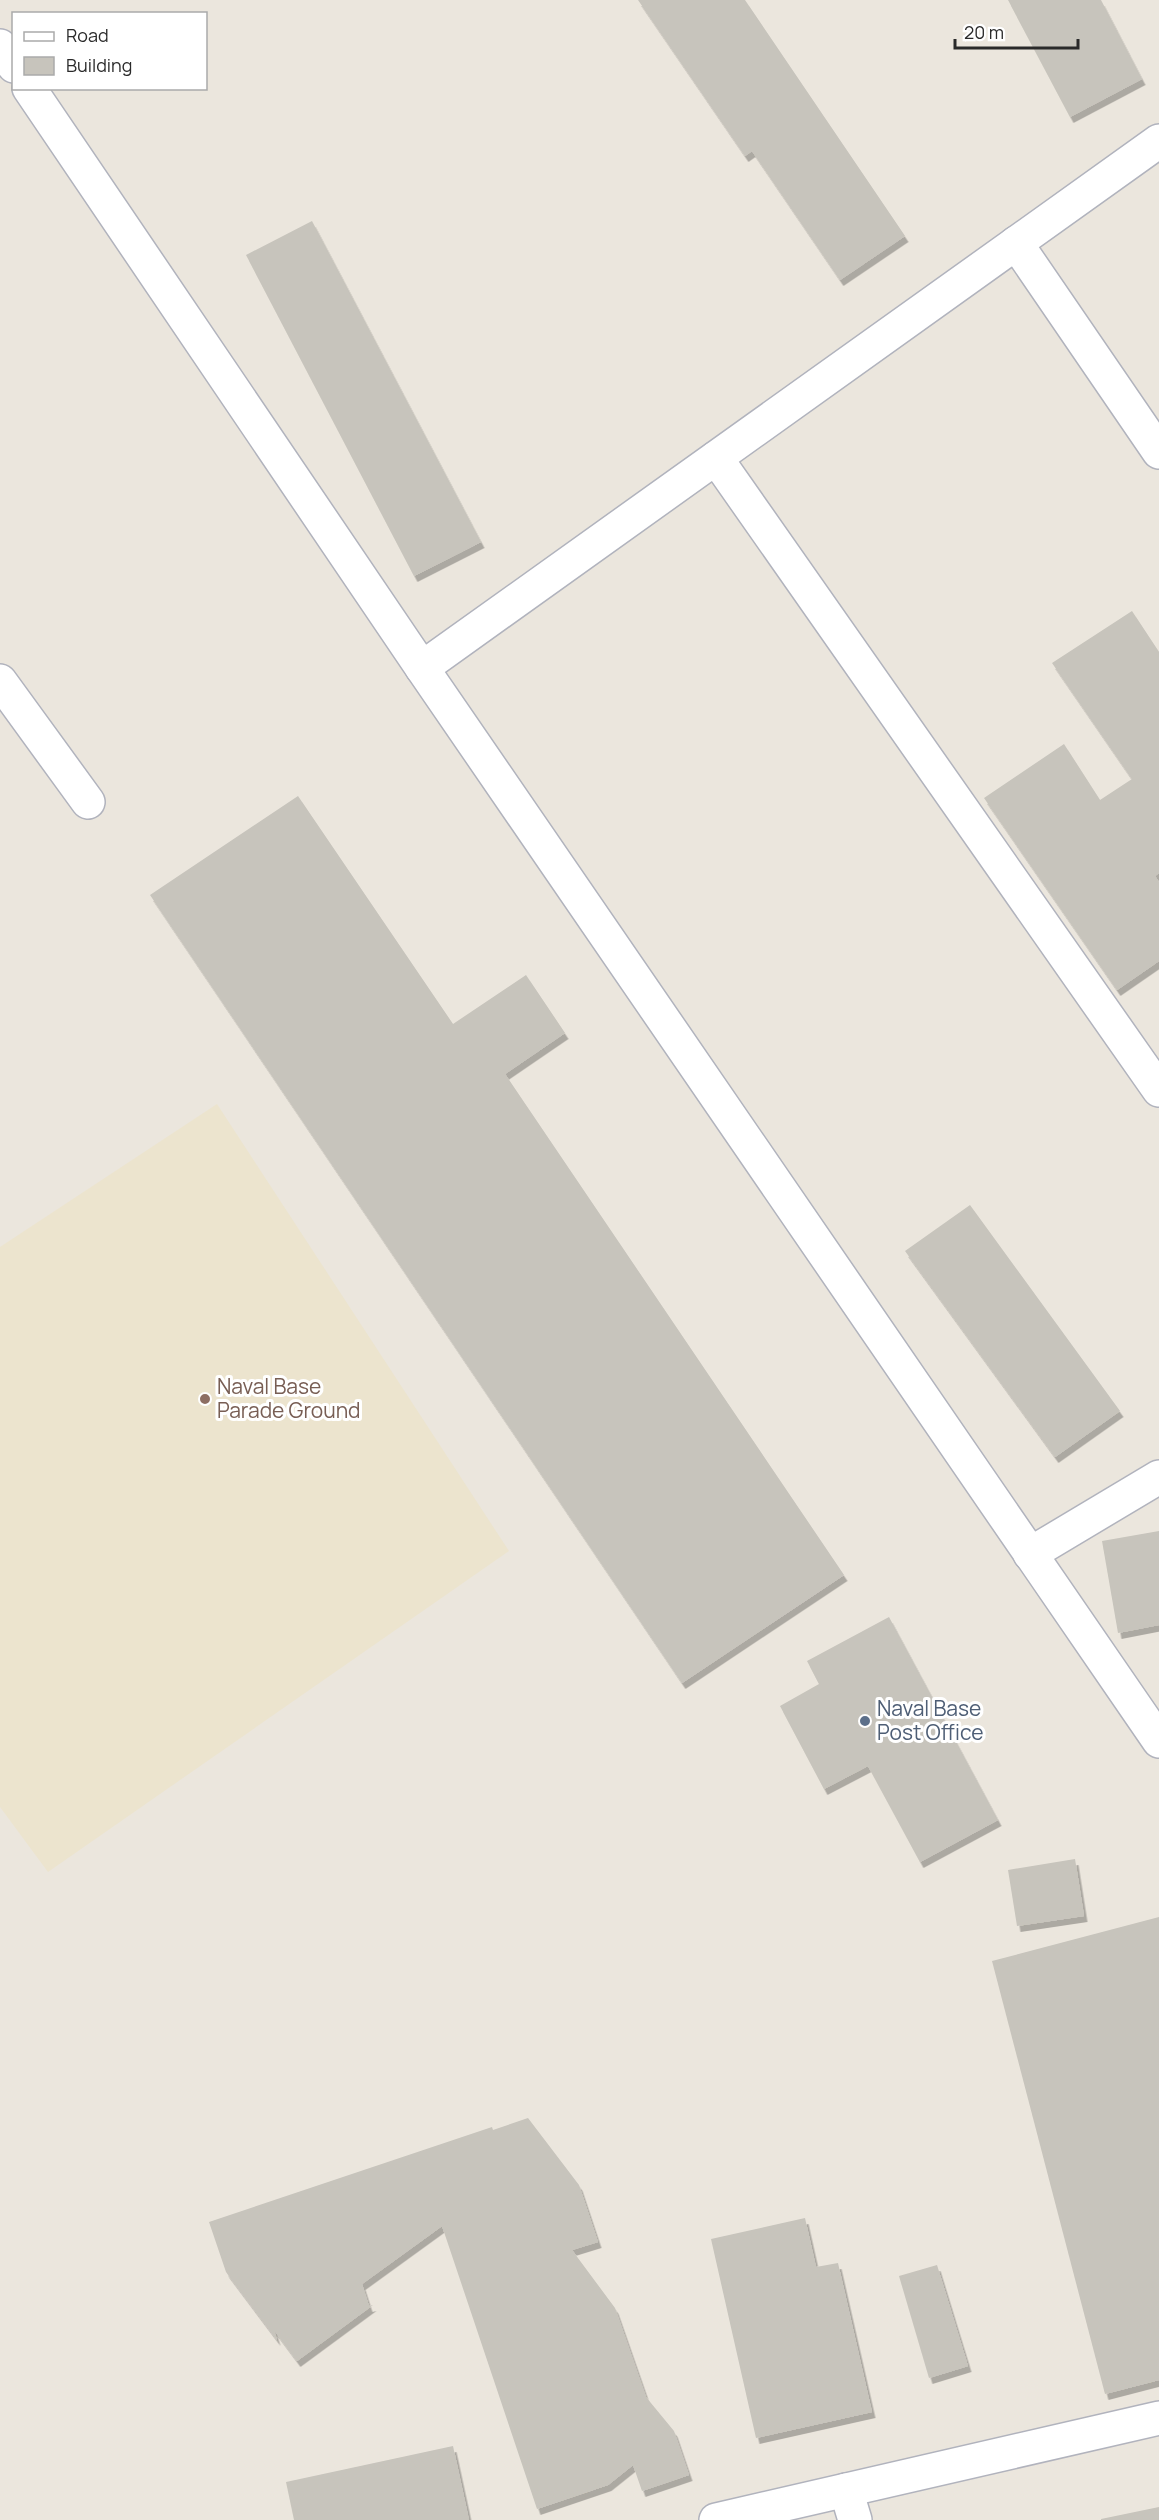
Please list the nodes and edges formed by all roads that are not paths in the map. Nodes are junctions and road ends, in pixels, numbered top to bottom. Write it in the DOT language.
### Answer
graph roads {
  1 [pos="0,46"];
  2 [pos="12,63"];
  3 [pos="29,90"];
  4 [pos="1159,141"];
  5 [pos="1016,243"];
  6 [pos="1159,452"];
  7 [pos="716,458"];
  8 [pos="422,668"];
  9 [pos="0,681"];
  10 [pos="88,802"];
  11 [pos="1159,1090"];
  12 [pos="1159,1477"];
  13 [pos="1030,1554"];
  14 [pos="1159,1741"];
  15 [pos="1159,2418"];
  16 [pos="851,2505"];
  17 [pos="716,2520"];
  1 -- 2 [label="street"];
  3 -- 8 [label="street"];
  4 -- 5 [label="street"];
  5 -- 6 [label="street"];
  5 -- 7 [label="street"];
  7 -- 8 [label="street"];
  7 -- 11 [label="street"];
  8 -- 13 [label="street"];
  9 -- 10 [label="street"];
  12 -- 13 [label="street"];
  13 -- 14 [label="street"];
  15 -- 16 [label="street"];
  16 -- 17 [label="street"];
}
